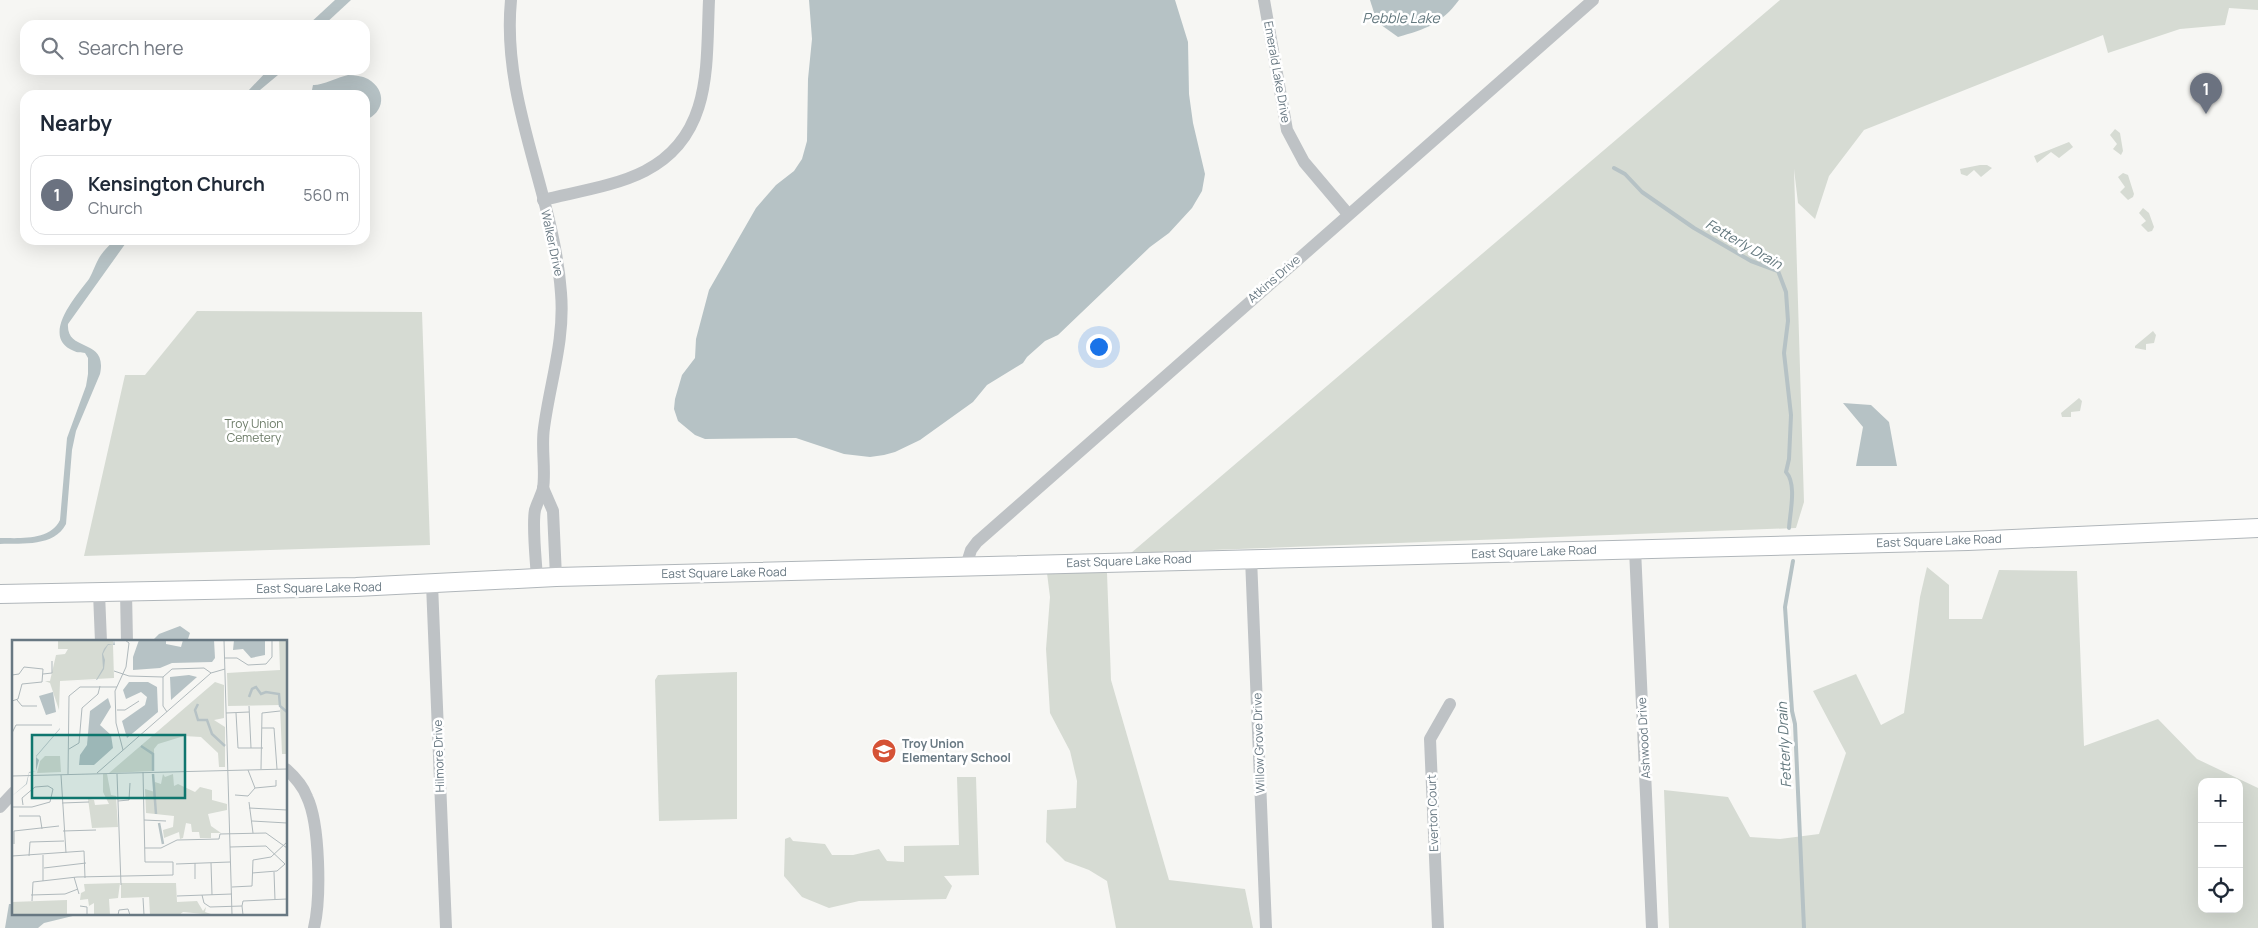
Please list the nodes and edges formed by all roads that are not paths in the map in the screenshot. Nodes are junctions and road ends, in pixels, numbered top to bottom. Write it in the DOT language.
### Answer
graph roads {
  1 [pos="511,0"];
  2 [pos="709,0"];
  3 [pos="1264,0"];
  4 [pos="1593,0"];
  5 [pos="543,200"];
  6 [pos="1348,214"];
  7 [pos="543,488"];
  8 [pos="2258,528"];
  9 [pos="1635,548"];
  10 [pos="1251,558"];
  11 [pos="966,566"];
  12 [pos="556,577"];
  13 [pos="537,578"];
  14 [pos="432,584"];
  15 [pos="126,592"];
  16 [pos="99,593"];
  17 [pos="0,594"];
  18 [pos="101,640"];
  19 [pos="127,640"];
  20 [pos="1450,704"];
  21 [pos="288,772"];
  22 [pos="12,794"];
  23 [pos="0,807"];
  24 [pos="314,928"];
  25 [pos="446,928"];
  26 [pos="1266,928"];
  27 [pos="1438,928"];
  28 [pos="1652,928"];
  1 -- 5 [label="street, Walker Drive"];
  2 -- 5 [label="street"];
  3 -- 6 [label="street, Emerald Lake Drive"];
  4 -- 6 [label="street, Atkins Drive"];
  5 -- 7 [label="street, Walker Drive"];
  6 -- 11 [label="street, Atkins Drive"];
  7 -- 12 [label="street, Walker Drive"];
  7 -- 13 [label="street, Walker Drive"];
  8 -- 9 [label="main road, East Square Lake Road"];
  9 -- 10 [label="main road, East Square Lake Road"];
  9 -- 28 [label="street, Ashwood Drive"];
  10 -- 11 [label="main road, East Square Lake Road"];
  10 -- 26 [label="street, Willow Grove Drive"];
  11 -- 12 [label="main road, East Square Lake Road"];
  12 -- 13 [label="main road, East Square Lake Road"];
  13 -- 14 [label="main road, East Square Lake Road"];
  14 -- 15 [label="main road, East Square Lake Road"];
  14 -- 25 [label="street, Hilmore Drive"];
  15 -- 16 [label="main road, East Square Lake Road"];
  15 -- 19 [label="street"];
  16 -- 17 [label="main road, East Square Lake Road"];
  16 -- 18 [label="street"];
  20 -- 27 [label="street, Everton Court"];
  21 -- 24 [label="street"];
  22 -- 23 [label="street"];
}
